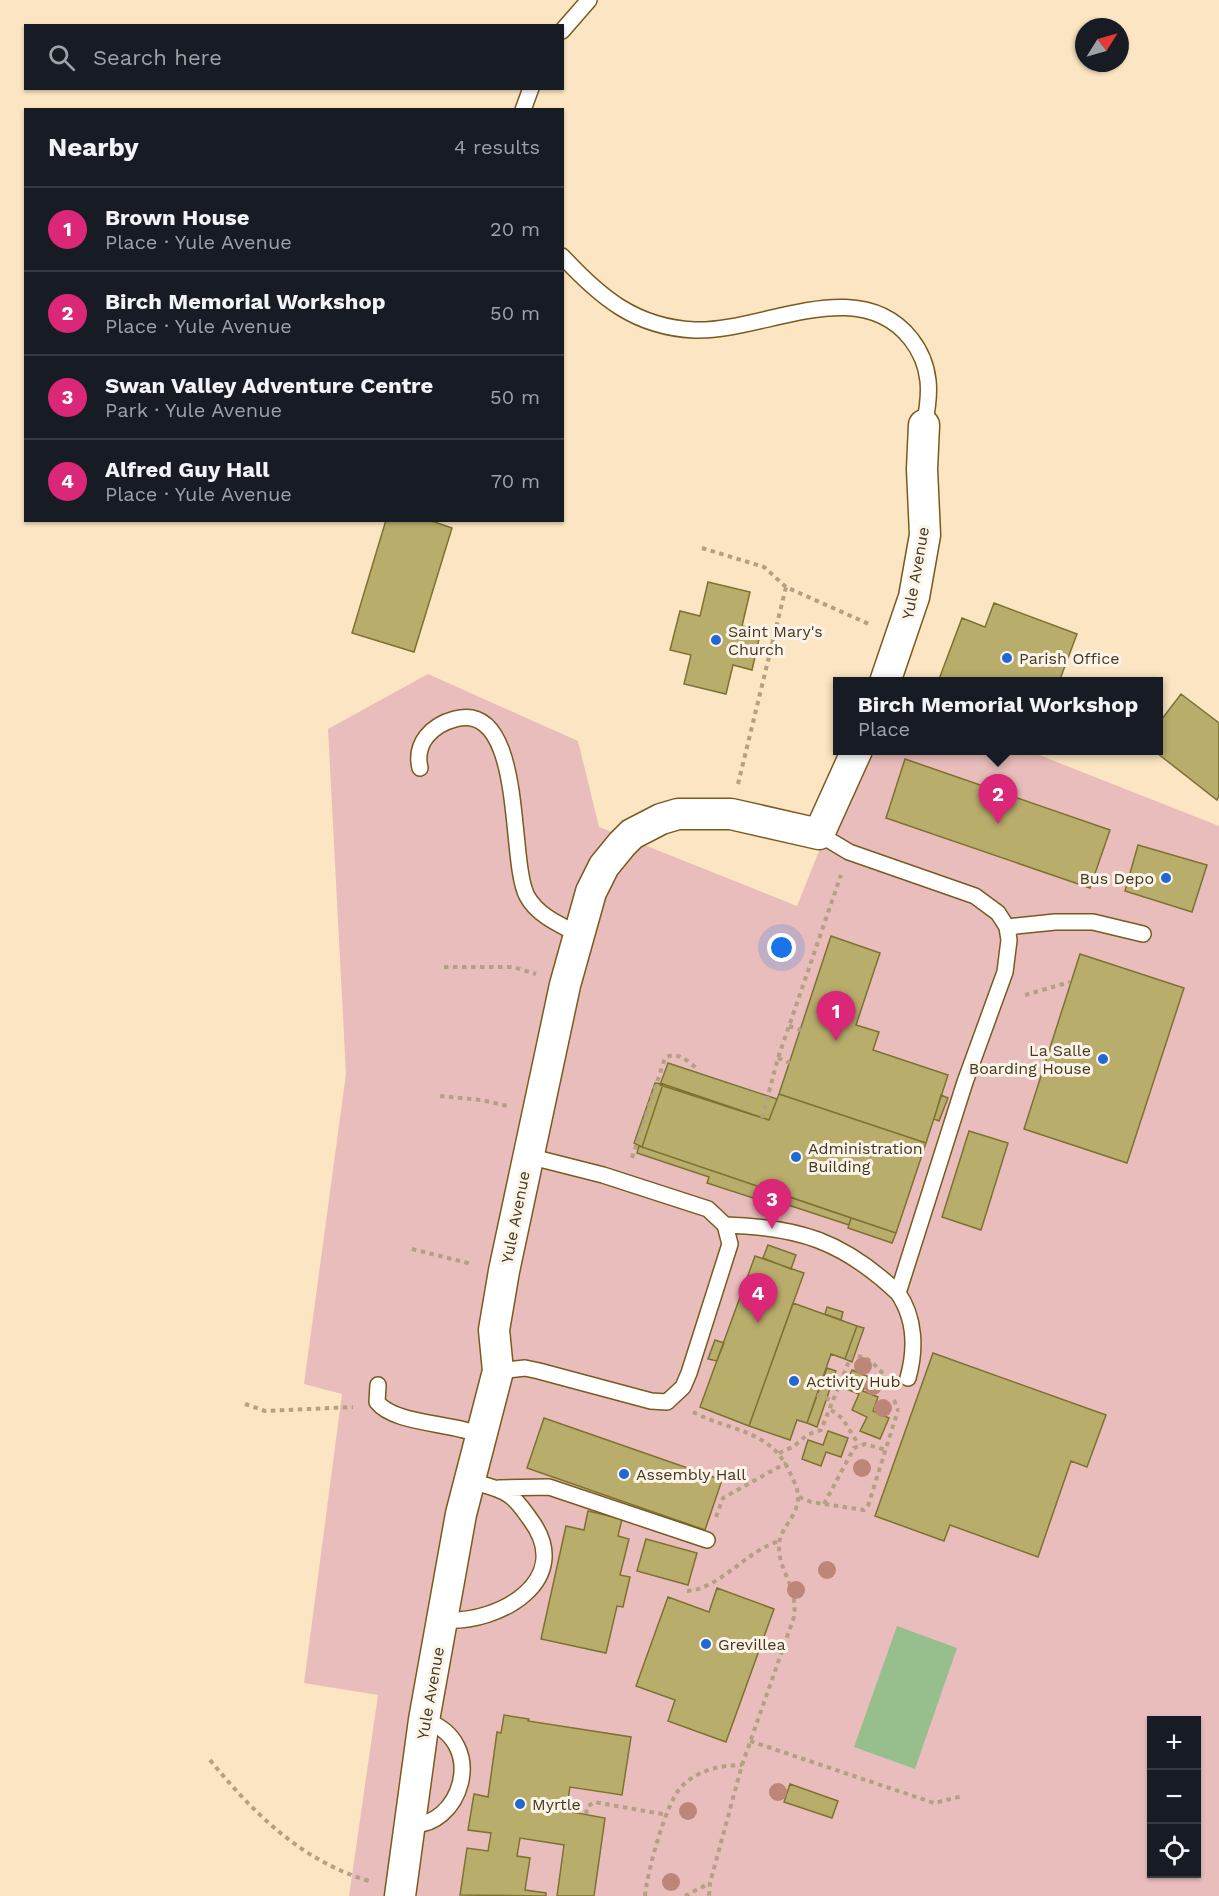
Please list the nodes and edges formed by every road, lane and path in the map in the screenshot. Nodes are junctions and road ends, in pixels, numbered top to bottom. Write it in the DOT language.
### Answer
graph roads {
  1 [pos="589,0"];
  2 [pos="564,29"];
  3 [pos="530,90"];
  4 [pos="525,108"];
  5 [pos="564,258"];
  6 [pos="924,426"];
  7 [pos="702,548"];
  8 [pos="786,587"];
  9 [pos="902,639"];
  10 [pos="887,677"];
  11 [pos="855,755"];
  12 [pos="420,768"];
  13 [pos="732,814"];
  14 [pos="819,834"];
  15 [pos="849,852"];
  16 [pos="1006,927"];
  17 [pos="578,934"];
  18 [pos="1143,934"];
  19 [pos="444,967"];
  20 [pos="539,976"];
  21 [pos="1070,982"];
  22 [pos="1018,995"];
  23 [pos="789,1026"];
  24 [pos="801,1029"];
  25 [pos="778,1058"];
  26 [pos="790,1062"];
  27 [pos="697,1069"];
  28 [pos="440,1096"];
  29 [pos="510,1107"];
  30 [pos="762,1118"];
  31 [pos="528,1156"];
  32 [pos="624,1181"];
  33 [pos="725,1225"];
  34 [pos="412,1249"];
  35 [pos="453,1258"];
  36 [pos="898,1293"];
  37 [pos="498,1371"];
  38 [pos="908,1378"];
  39 [pos="886,1382"];
  40 [pos="378,1385"];
  41 [pos="889,1389"];
  42 [pos="817,1395"];
  43 [pos="672,1399"];
  44 [pos="834,1401"];
  45 [pos="377,1402"];
  46 [pos="245,1404"];
  47 [pos="831,1410"];
  48 [pos="482,1436"];
  49 [pos="859,1444"];
  50 [pos="886,1450"];
  51 [pos="779,1453"];
  52 [pos="786,1463"];
  53 [pos="483,1484"];
  54 [pos="799,1497"];
  55 [pos="824,1504"];
  56 [pos="707,1540"];
  57 [pos="780,1541"];
  58 [pos="687,1591"];
  59 [pos="444,1620"];
  60 [pos="424,1720"];
  61 [pos="750,1741"];
  62 [pos="210,1760"];
  63 [pos="742,1765"];
  64 [pos="963,1796"];
  65 [pos="586,1815"];
  66 [pos="668,1815"];
  67 [pos="409,1824"];
  68 [pos="373,1882"];
  69 [pos="710,1883"];
  70 [pos="400,1896"];
  71 [pos="645,1896"];
  72 [pos="685,1896"];
  73 [pos="710,1896"];
  1 -- 2 [label="lane"];
  3 -- 4 [label="lane"];
  5 -- 6 [label="lane"];
  6 -- 9 [label="street, Yule Avenue"];
  7 -- 8 [label="path"];
  8 -- 9 [label="path"];
  8 -- 13 [label="path"];
  9 -- 10 [label="street, Yule Avenue"];
  11 -- 14 [label="street"];
  12 -- 17 [label="lane"];
  13 -- 14 [label="street, Yule Avenue"];
  13 -- 17 [label="street, Yule Avenue"];
  14 -- 15 [label="lane"];
  15 -- 16 [label="lane"];
  15 -- 23 [label="path"];
  16 -- 18 [label="lane"];
  16 -- 36 [label="lane"];
  17 -- 31 [label="street, Yule Avenue"];
  19 -- 20 [label="path"];
  21 -- 22 [label="path"];
  23 -- 24 [label="path"];
  23 -- 25 [label="path"];
  25 -- 26 [label="path"];
  25 -- 30 [label="path"];
  27 -- 32 [label="path"];
  28 -- 29 [label="path"];
  31 -- 32 [label="lane"];
  31 -- 37 [label="street, Yule Avenue"];
  32 -- 33 [label="lane"];
  33 -- 36 [label="lane"];
  33 -- 43 [label="lane"];
  34 -- 35 [label="path"];
  36 -- 38 [label="lane"];
  37 -- 43 [label="lane"];
  37 -- 48 [label="street, Yule Avenue"];
  39 -- 44 [label="path"];
  40 -- 45 [label="lane"];
  41 -- 50 [label="path"];
  42 -- 44 [label="path"];
  43 -- 51 [label="path"];
  44 -- 47 [label="path"];
  45 -- 46 [label="path"];
  45 -- 48 [label="lane"];
  47 -- 49 [label="path"];
  47 -- 51 [label="path"];
  48 -- 53 [label="street, Yule Avenue"];
  49 -- 50 [label="path"];
  49 -- 55 [label="path"];
  50 -- 55 [label="path"];
  51 -- 52 [label="path"];
  52 -- 54 [label="path"];
  52 -- 56 [label="path"];
  53 -- 56 [label="lane"];
  53 -- 59 [label="street, Yule Avenue"];
  53 -- 59 [label="lane"];
  54 -- 55 [label="path"];
  54 -- 57 [label="path"];
  57 -- 58 [label="path"];
  57 -- 61 [label="path"];
  59 -- 60 [label="street, Yule Avenue"];
  60 -- 67 [label="street, Yule Avenue"];
  60 -- 67 [label="lane"];
  61 -- 63 [label="path"];
  61 -- 64 [label="path"];
  62 -- 68 [label="path"];
  63 -- 66 [label="path"];
  63 -- 69 [label="path"];
  65 -- 66 [label="path"];
  66 -- 71 [label="path"];
  67 -- 70 [label="street, Yule Avenue"];
  69 -- 72 [label="path"];
  69 -- 73 [label="path"];
}
